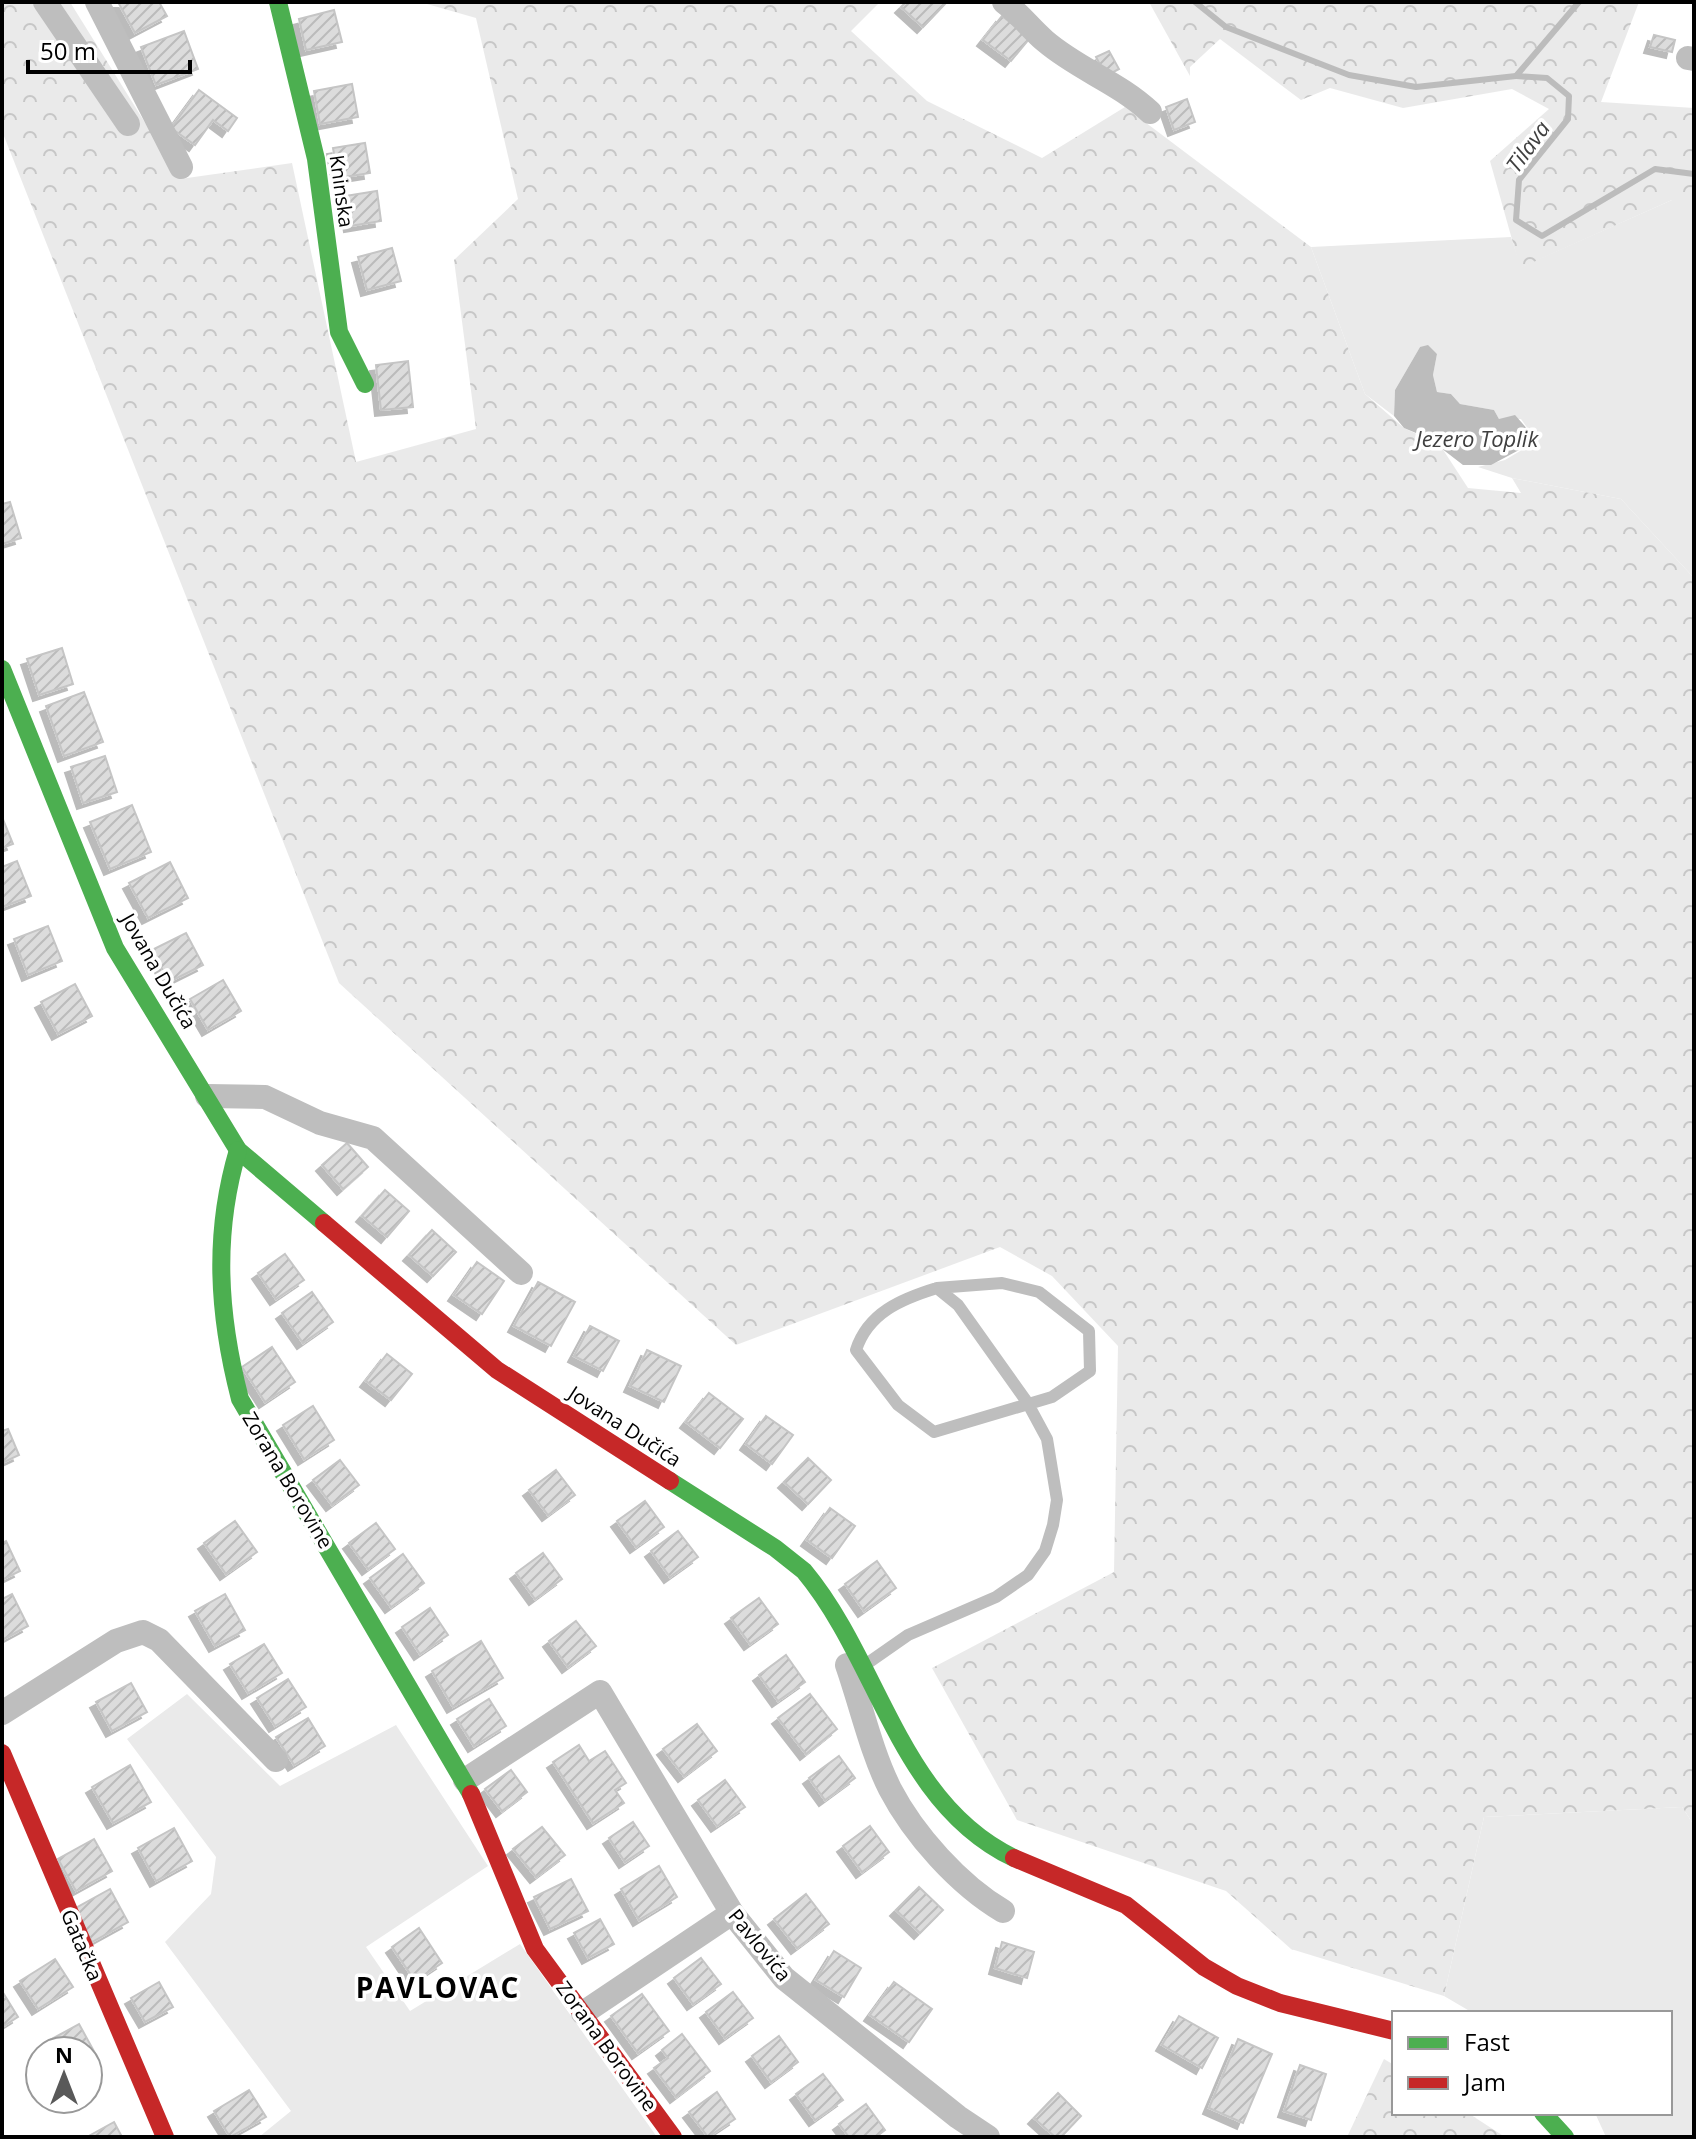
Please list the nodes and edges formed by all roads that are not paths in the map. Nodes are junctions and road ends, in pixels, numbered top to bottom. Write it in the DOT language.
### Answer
graph roads {
  1 [pos="45,2"];
  2 [pos="97,2"];
  3 [pos="278,2"];
  4 [pos="1004,2"];
  5 [pos="1150,112"];
  6 [pos="128,124"];
  7 [pos="181,167"];
  8 [pos="365,384"];
  9 [pos="2,669"];
  10 [pos="207,1096"];
  11 [pos="238,1150"];
  12 [pos="521,1273"];
  13 [pos="937,1288"];
  14 [pos="1027,1402"];
  15 [pos="829,1614"];
  16 [pos="862,1667"];
  17 [pos="2,1713"];
  18 [pos="2,1753"];
  19 [pos="276,1760"];
  20 [pos="465,1780"];
  21 [pos="1003,1911"];
  22 [pos="732,1913"];
  23 [pos="583,2013"];
  24 [pos="1392,2031"];
  25 [pos="1545,2115"];
  26 [pos="165,2137"];
  27 [pos="673,2137"];
  28 [pos="988,2137"];
  29 [pos="1565,2137"];
  1 -- 6 [label="street"];
  2 -- 7 [label="street"];
  3 -- 8 [label="main road, Kninska"];
  4 -- 5 [label="street"];
  9 -- 10 [label="main road, Jovana Dučića"];
  10 -- 11 [label="main road, Jovana Dučića"];
  10 -- 12 [label="street"];
  11 -- 15 [label="main road, Jovana Dučića"];
  11 -- 20 [label="main road, Zorana Borovine"];
  13 -- 14 [label="lane"];
  13 -- 14 [label="lane"];
  13 -- 14 [label="lane"];
  14 -- 16 [label="lane"];
  15 -- 16 [label="main road, Jovana Dučića"];
  15 -- 21 [label="street"];
  16 -- 24 [label="main road, Jovana Dučića"];
  17 -- 19 [label="street"];
  18 -- 26 [label="main road, Gatačka"];
  20 -- 22 [label="street, Pavlovića"];
  20 -- 23 [label="main road, Zorana Borovine"];
  22 -- 23 [label="street"];
  22 -- 28 [label="street, Pavlovića"];
  23 -- 27 [label="main road, Zorana Borovine"];
  25 -- 29 [label="main road"];
}
